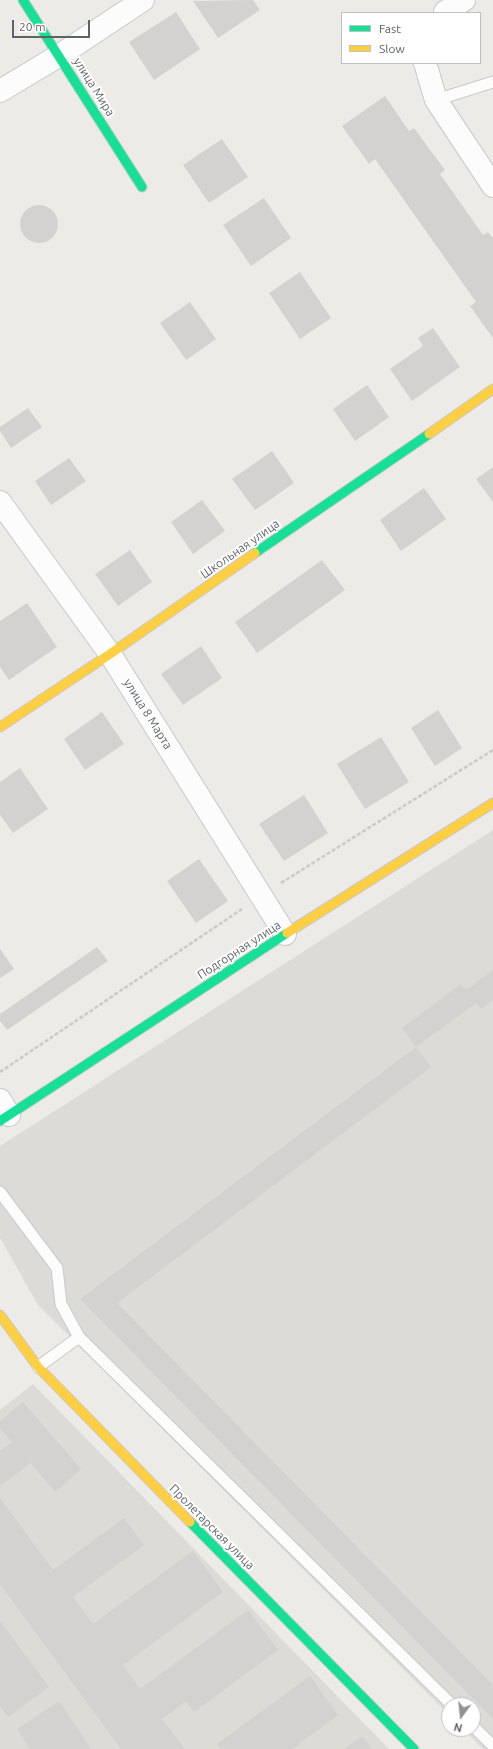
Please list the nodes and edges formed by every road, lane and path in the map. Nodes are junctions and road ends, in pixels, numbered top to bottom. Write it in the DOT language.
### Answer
graph roads {
  1 [pos="23,0"];
  2 [pos="143,0"];
  3 [pos="464,0"];
  4 [pos="442,8"];
  5 [pos="60,55"];
  6 [pos="425,64"];
  7 [pos="493,82"];
  8 [pos="0,91"];
  9 [pos="436,100"];
  10 [pos="493,186"];
  11 [pos="142,187"];
  12 [pos="493,389"];
  13 [pos="0,502"];
  14 [pos="110,654"];
  15 [pos="0,727"];
  16 [pos="493,803"];
  17 [pos="285,934"];
  18 [pos="3,1112"];
  19 [pos="0,1192"];
  20 [pos="0,1315"];
  21 [pos="78,1337"];
  22 [pos="38,1367"];
  23 [pos="444,1697"];
  24 [pos="481,1734"];
  25 [pos="493,1746"];
  26 [pos="414,1749"];
  1 -- 5 [label="street, улица Мира"];
  2 -- 5 [label="street"];
  3 -- 4 [label="street"];
  5 -- 8 [label="street"];
  5 -- 11 [label="street, улица Мира"];
  6 -- 9 [label="street"];
  7 -- 9 [label="lane"];
  9 -- 10 [label="street"];
  12 -- 14 [label="street, Школьная улица"];
  13 -- 14 [label="street, улица 8 Марта"];
  14 -- 15 [label="street, Школьная улица"];
  14 -- 17 [label="street, улица 8 Марта"];
  16 -- 17 [label="street, Подгорная улица"];
  17 -- 18 [label="street, Подгорная улица"];
  19 -- 21 [label="lane"];
  20 -- 22 [label="street, Пролетарская улица"];
  21 -- 22 [label="lane"];
  21 -- 23 [label="lane"];
  22 -- 26 [label="street, Пролетарская улица"];
  24 -- 25 [label="lane"];
}
